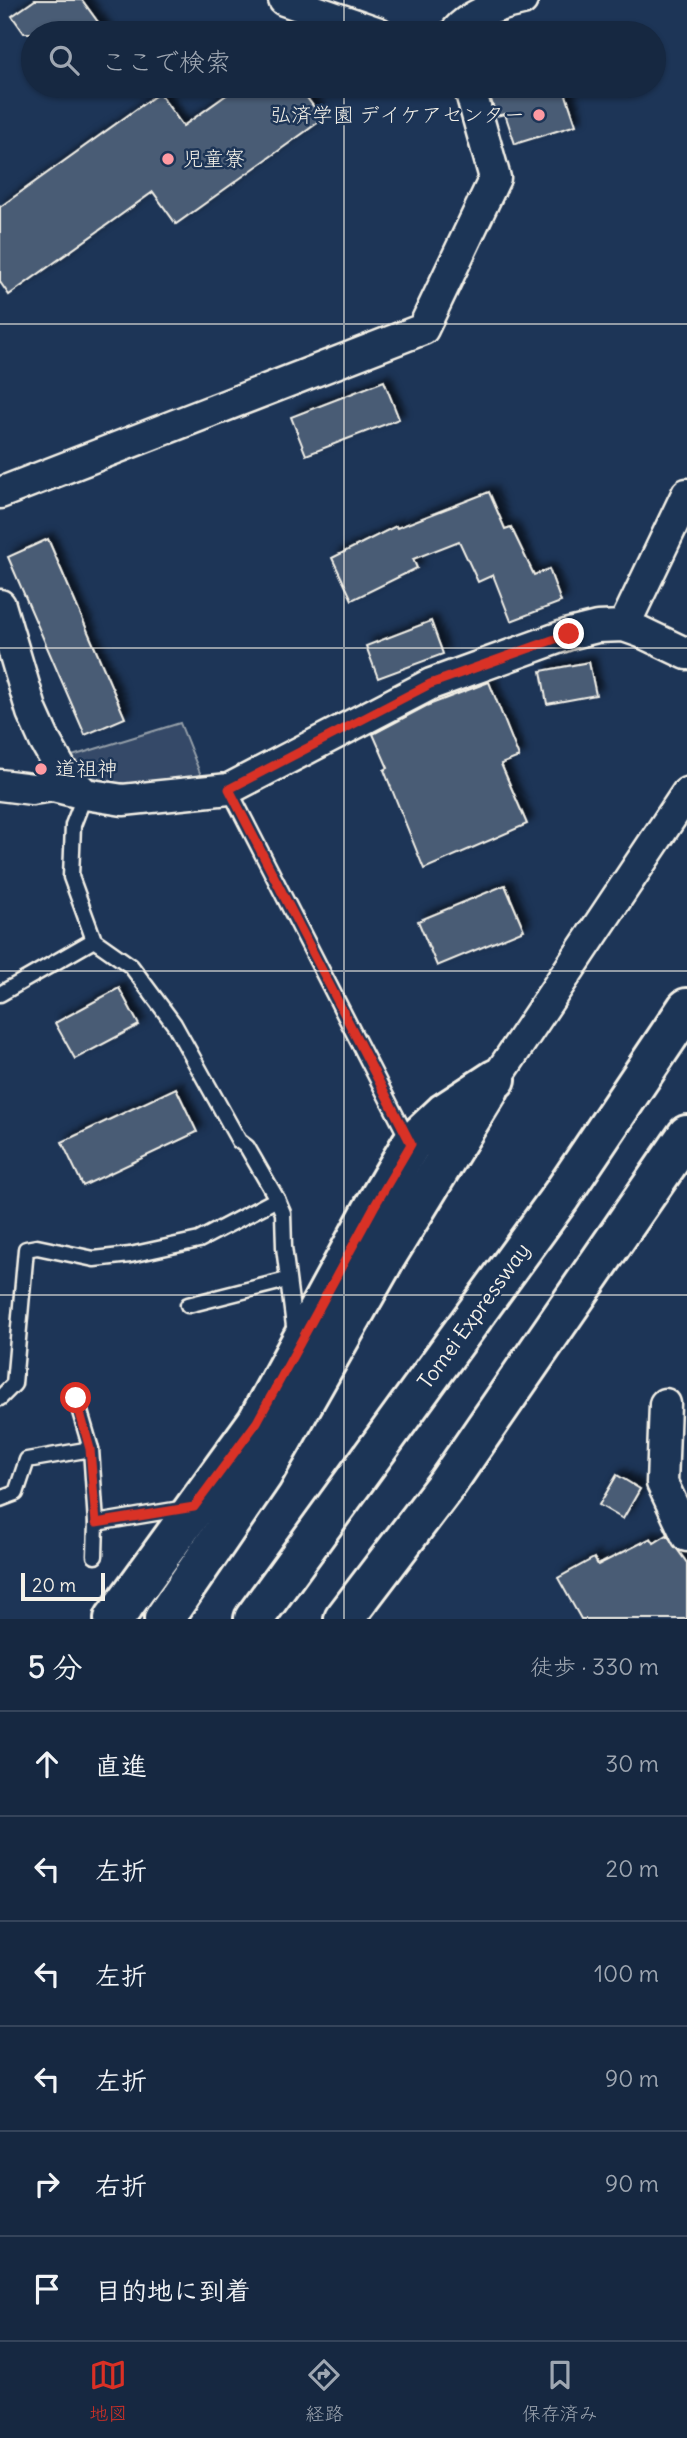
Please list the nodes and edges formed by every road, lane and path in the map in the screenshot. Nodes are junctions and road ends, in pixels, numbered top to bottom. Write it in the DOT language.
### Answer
graph roads {
  1 [pos="284,0"];
  2 [pos="522,0"];
  3 [pos="344,21"];
  4 [pos="471,21"];
  5 [pos="472,98"];
  6 [pos="0,493"];
  7 [pos="687,494"];
  8 [pos="0,605"];
  9 [pos="624,626"];
  10 [pos="687,654"];
  11 [pos="0,785"];
  12 [pos="229,789"];
  13 [pos="687,793"];
  14 [pos="85,794"];
  15 [pos="94,940"];
  16 [pos="0,994"];
  17 [pos="687,1008"];
  18 [pos="496,1079"];
  19 [pos="687,1135"];
  20 [pos="411,1144"];
  21 [pos="277,1199"];
  22 [pos="287,1280"];
  23 [pos="188,1305"];
  24 [pos="307,1333"];
  25 [pos="0,1398"];
  26 [pos="76,1398"];
  27 [pos="665,1404"];
  28 [pos="90,1449"];
  29 [pos="0,1499"];
  30 [pos="194,1507"];
  31 [pos="96,1523"];
  32 [pos="687,1536"];
  33 [pos="94,1556"];
  34 [pos="114,1619"];
  35 [pos="164,1619"];
  36 [pos="254,1619"];
  37 [pos="344,1619"];
  1 -- 3 [label="street"];
  2 -- 4 [label="street"];
  5 -- 6 [label="street"];
  7 -- 9 [label="street"];
  8 -- 14 [label="street"];
  9 -- 10 [label="street"];
  9 -- 12 [label="street"];
  11 -- 14 [label="street"];
  12 -- 14 [label="street"];
  12 -- 20 [label="lane"];
  13 -- 18 [label="street"];
  14 -- 15 [label="lane"];
  15 -- 16 [label="lane"];
  15 -- 21 [label="lane"];
  17 -- 36 [label="main road, Tomei Expressway"];
  18 -- 20 [label="main road"];
  18 -- 35 [label="main road"];
  19 -- 37 [label="main road"];
  20 -- 24 [label="main road"];
  21 -- 22 [label="lane"];
  21 -- 25 [label="lane"];
  22 -- 23 [label="lane"];
  22 -- 24 [label="lane"];
  24 -- 30 [label="main road"];
  26 -- 28 [label="lane"];
  27 -- 32 [label="street"];
  28 -- 29 [label="lane"];
  28 -- 31 [label="lane"];
  30 -- 31 [label="lane"];
  30 -- 34 [label="main road"];
  31 -- 33 [label="lane"];
}
